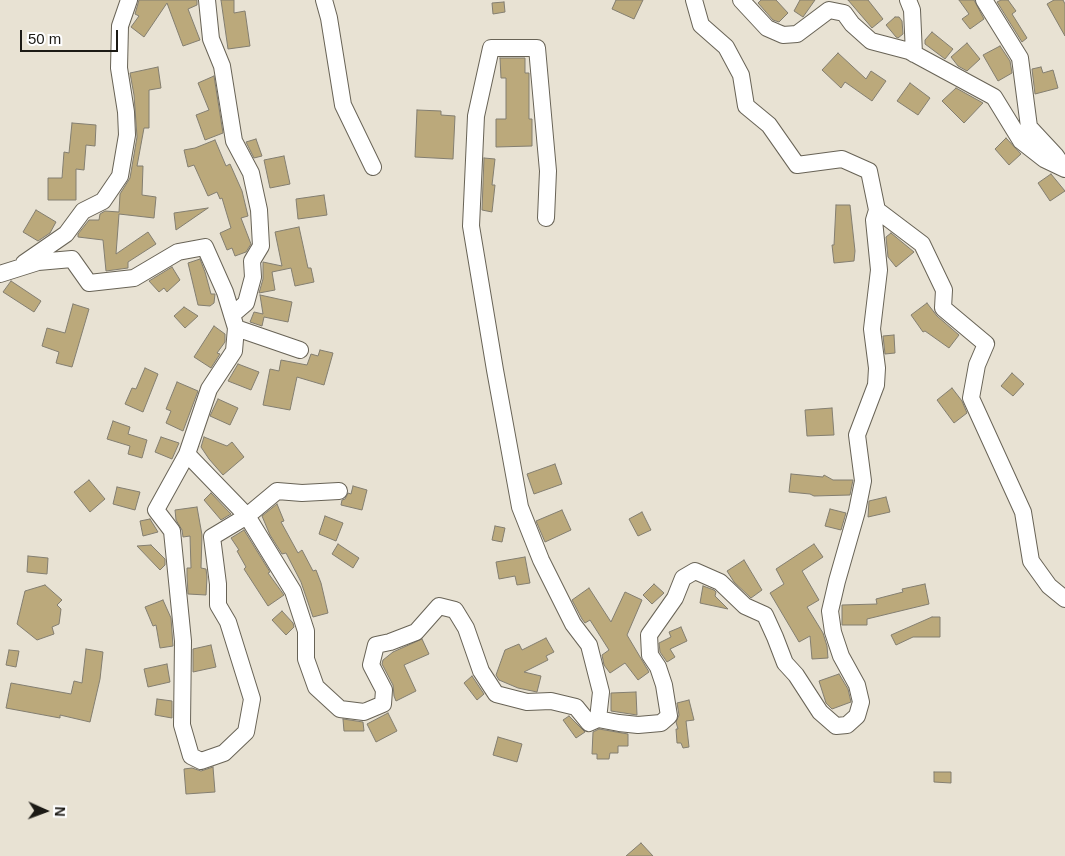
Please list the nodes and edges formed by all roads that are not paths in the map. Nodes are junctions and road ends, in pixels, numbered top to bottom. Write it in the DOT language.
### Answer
graph roads {
  1 [pos="129,0"];
  2 [pos="207,0"];
  3 [pos="324,0"];
  4 [pos="694,0"];
  5 [pos="740,0"];
  6 [pos="908,0"];
  7 [pos="984,0"];
  8 [pos="914,54"];
  9 [pos="373,166"];
  10 [pos="1065,169"];
  11 [pos="877,210"];
  12 [pos="546,218"];
  13 [pos="17,268"];
  14 [pos="0,274"];
  15 [pos="234,322"];
  16 [pos="300,350"];
  17 [pos="187,454"];
  18 [pos="338,491"];
  19 [pos="248,516"];
  20 [pos="1065,599"];
  21 [pos="598,719"];
  1 -- 13 [label="street"];
  2 -- 15 [label="street"];
  3 -- 9 [label="street"];
  4 -- 11 [label="street"];
  5 -- 8 [label="street"];
  6 -- 8 [label="street"];
  7 -- 10 [label="street"];
  8 -- 10 [label="street"];
  11 -- 20 [label="street"];
  11 -- 21 [label="street"];
  12 -- 21 [label="street"];
  13 -- 14 [label="street"];
  13 -- 15 [label="street"];
  15 -- 16 [label="street"];
  15 -- 17 [label="street"];
  17 -- 19 [label="street"];
  17 -- 19 [label="street"];
  18 -- 19 [label="street"];
  19 -- 21 [label="street"];
}
